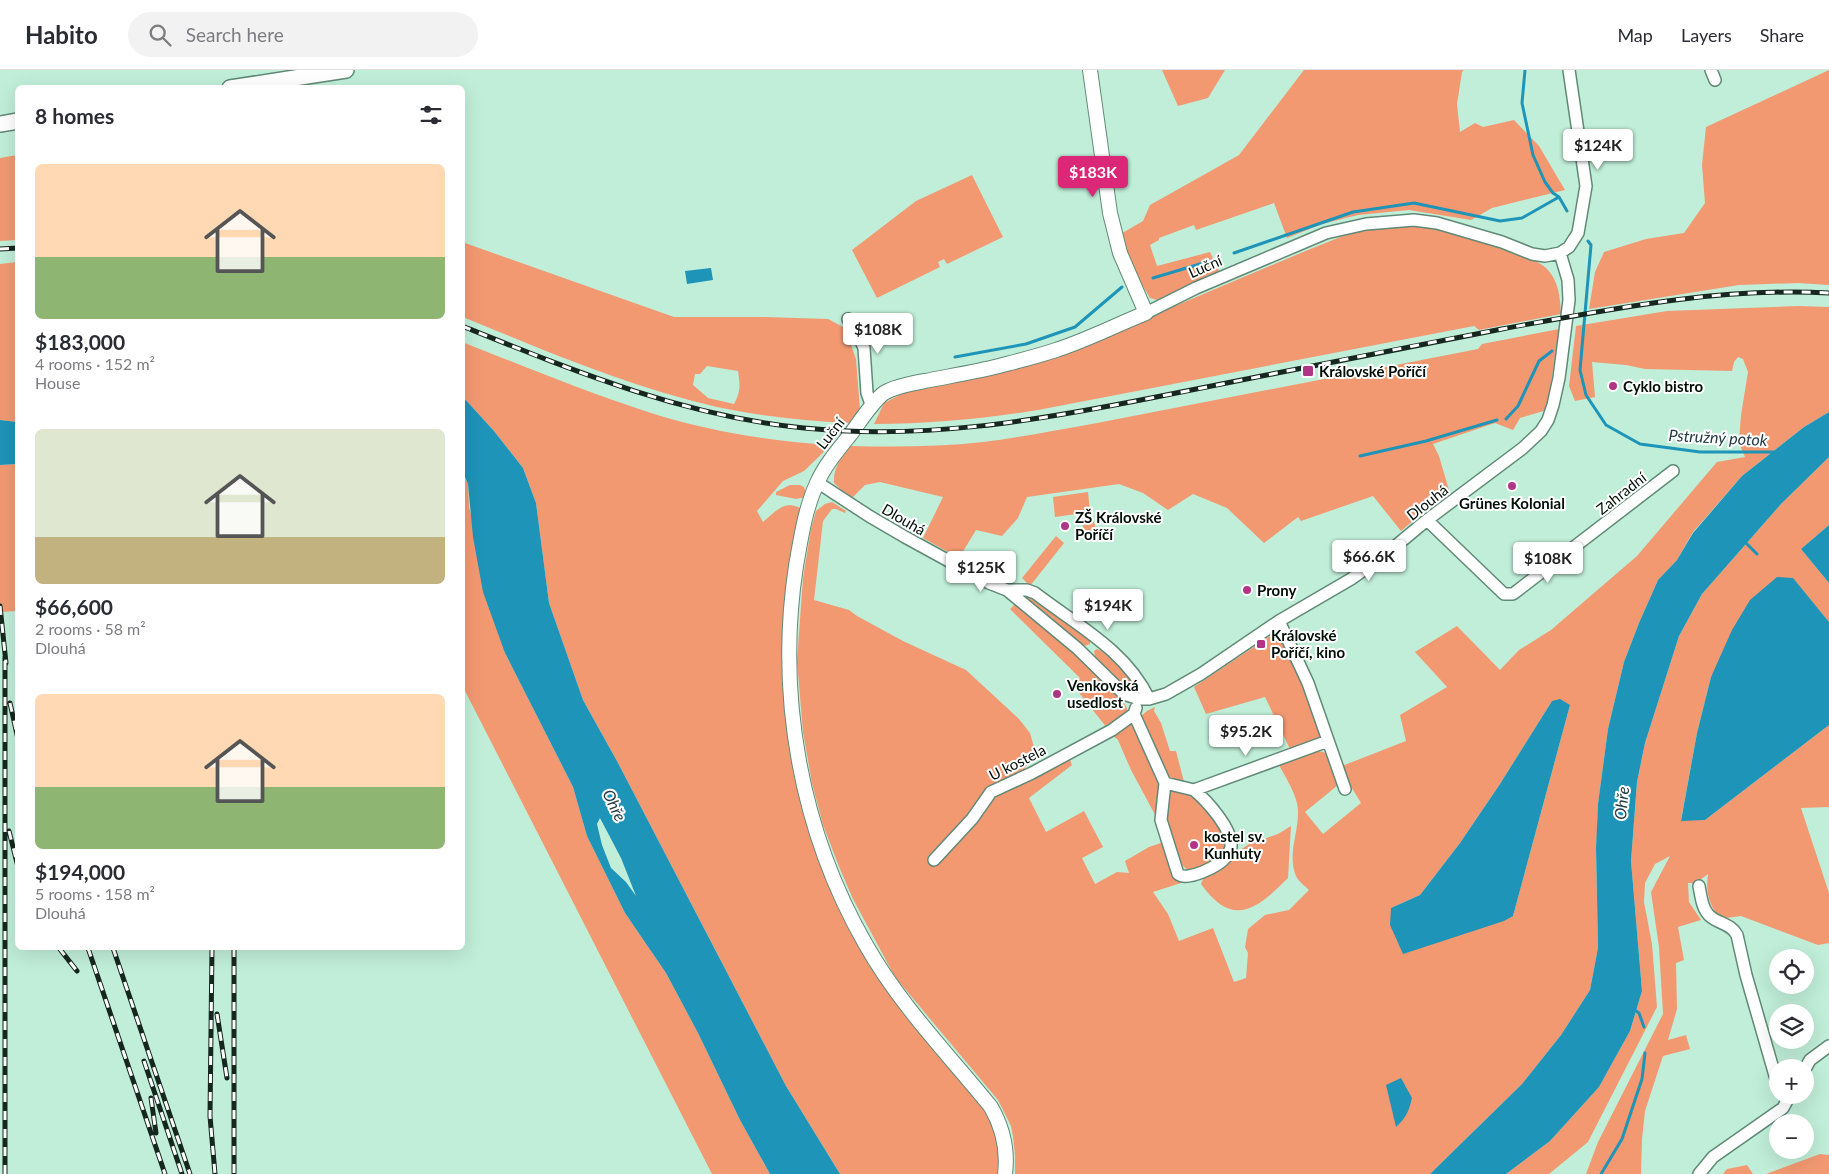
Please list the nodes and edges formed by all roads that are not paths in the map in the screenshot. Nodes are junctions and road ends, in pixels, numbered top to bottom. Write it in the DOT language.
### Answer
graph roads {
  1 [pos="346,70"];
  2 [pos="1090,70"];
  3 [pos="1569,70"];
  4 [pos="249,85"];
  5 [pos="15,122"];
  6 [pos="0,124"];
  7 [pos="1560,253"];
  8 [pos="1146,313"];
  9 [pos="848,319"];
  10 [pos="872,407"];
  11 [pos="1673,471"];
  12 [pos="817,482"];
  13 [pos="1427,520"];
  14 [pos="1007,590"];
  15 [pos="1279,621"];
  16 [pos="1144,699"];
  17 [pos="1134,714"];
  18 [pos="1328,741"];
  19 [pos="1165,783"];
  20 [pos="1345,789"];
  21 [pos="1194,790"];
  22 [pos="934,860"];
  23 [pos="1699,886"];
  24 [pos="1829,1046"];
  25 [pos="1770,1059"];
  26 [pos="1811,1059"];
  27 [pos="1782,1104"];
  28 [pos="1785,1104"];
  29 [pos="1783,1108"];
  30 [pos="1005,1174"];
  31 [pos="1699,1174"];
  1 -- 4 [label="main road"];
  2 -- 8 [label="street"];
  3 -- 7 [label="street"];
  5 -- 6 [label="main road"];
  7 -- 8 [label="street, Luční"];
  7 -- 13 [label="street, Dlouhá"];
  8 -- 10 [label="street, Luční"];
  9 -- 10 [label="street"];
  10 -- 12 [label="street, Luční"];
  11 -- 13 [label="street, Zahradní"];
  12 -- 14 [label="street, Dlouhá"];
  12 -- 30 [label="street, Luční"];
  13 -- 15 [label="street, Dlouhá"];
  14 -- 16 [label="street, Dlouhá"];
  14 -- 16 [label="street, Dlouhá"];
  15 -- 16 [label="street, Dlouhá"];
  15 -- 18 [label="street"];
  16 -- 17 [label="street"];
  17 -- 19 [label="street"];
  17 -- 22 [label="street, U kostela"];
  18 -- 20 [label="street"];
  18 -- 21 [label="street"];
  19 -- 21 [label="street"];
  19 -- 21 [label="street"];
  23 -- 25 [label="street"];
  24 -- 26 [label="street"];
  27 -- 29 [label="street"];
  28 -- 29 [label="street"];
  29 -- 31 [label="street"];
}
